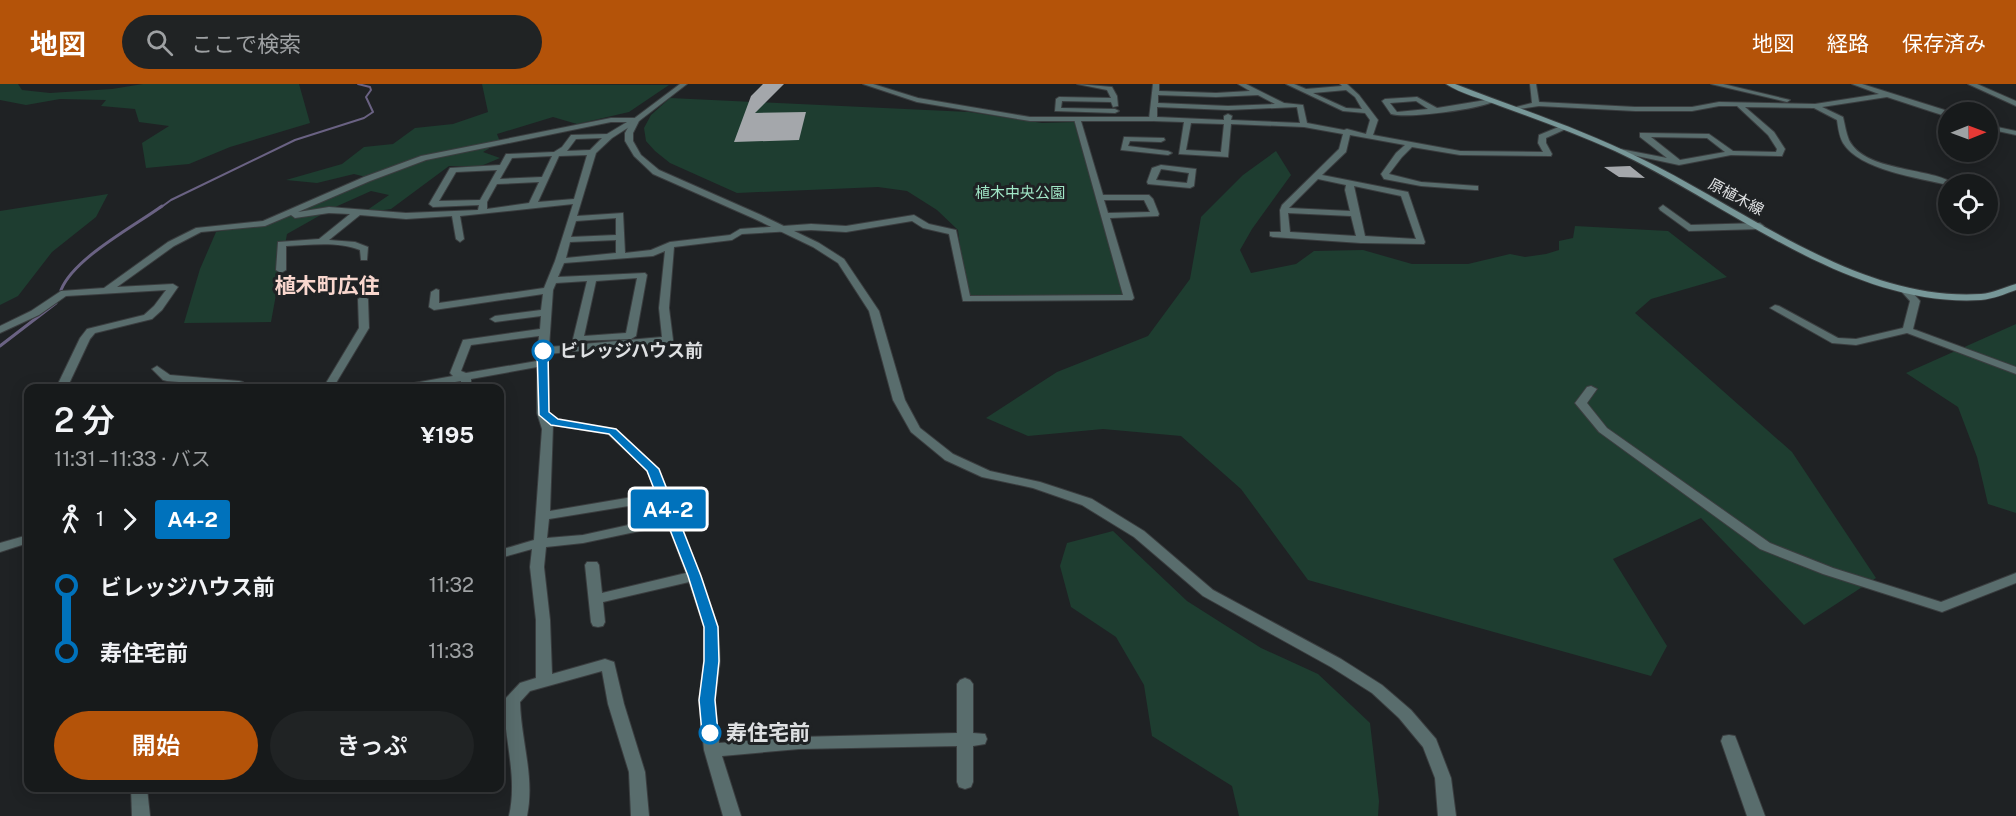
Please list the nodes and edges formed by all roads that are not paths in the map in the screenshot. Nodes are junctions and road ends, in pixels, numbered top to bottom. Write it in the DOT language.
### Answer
graph roads {
  1 [pos="684,84"];
  2 [pos="866,84"];
  3 [pos="1080,84"];
  4 [pos="1156,84"];
  5 [pos="1241,84"];
  6 [pos="1289,84"];
  7 [pos="1449,84"];
  8 [pos="1533,84"];
  9 [pos="1714,84"];
  10 [pos="1856,84"];
  11 [pos="1971,84"];
  12 [pos="1346,86"];
  13 [pos="1304,91"];
  14 [pos="1155,93"];
  15 [pos="1258,93"];
  16 [pos="1886,95"];
  17 [pos="1114,100"];
  18 [pos="1492,101"];
  19 [pos="1282,104"];
  20 [pos="1738,104"];
  21 [pos="2016,104"];
  22 [pos="1153,105"];
  23 [pos="1536,105"];
  24 [pos="1812,106"];
  25 [pos="1228,108"];
  26 [pos="1514,109"];
  27 [pos="1369,111"];
  28 [pos="1436,111"];
  29 [pos="1938,111"];
  30 [pos="1115,115"];
  31 [pos="1140,119"];
  32 [pos="1153,119"];
  33 [pos="636,120"];
  34 [pos="1188,120"];
  35 [pos="1077,121"];
  36 [pos="1228,122"];
  37 [pos="1304,125"];
  38 [pos="1564,128"];
  39 [pos="1998,128"];
  40 [pos="1347,131"];
  41 [pos="2016,133"];
  42 [pos="1158,134"];
  43 [pos="1369,135"];
  44 [pos="609,136"];
  45 [pos="629,141"];
  46 [pos="1411,144"];
  47 [pos="596,149"];
  48 [pos="1618,150"];
  49 [pos="1167,152"];
  50 [pos="1182,152"];
  51 [pos="557,153"];
  52 [pos="1731,153"];
  53 [pos="1679,163"];
  54 [pos="503,167"];
  55 [pos="1172,168"];
  56 [pos="1316,176"];
  57 [pos="543,179"];
  58 [pos="1938,180"];
  59 [pos="494,182"];
  60 [pos="1350,184"];
  61 [pos="1475,188"];
  62 [pos="1100,198"];
  63 [pos="577,201"];
  64 [pos="483,202"];
  65 [pos="532,205"];
  66 [pos="1663,208"];
  67 [pos="1284,210"];
  68 [pos="482,212"];
  69 [pos="356,214"];
  70 [pos="1355,214"];
  71 [pos="456,215"];
  72 [pos="1106,216"];
  73 [pos="280,217"];
  74 [pos="573,219"];
  75 [pos="1760,226"];
  76 [pos="781,228"];
  77 [pos="1273,234"];
  78 [pos="1286,235"];
  79 [pos="620,237"];
  80 [pos="460,239"];
  81 [pos="566,240"];
  82 [pos="1361,240"];
  83 [pos="321,242"];
  84 [pos="670,245"];
  85 [pos="621,256"];
  86 [pos="364,258"];
  87 [pos="560,261"];
  88 [pos="281,270"];
  89 [pos="592,278"];
  90 [pos="550,285"];
  91 [pos="2016,287"];
  92 [pos="107,290"];
  93 [pos="1906,291"];
  94 [pos="436,292"];
  95 [pos="363,299"];
  96 [pos="1775,308"];
  97 [pos="546,312"];
  98 [pos="495,319"];
  99 [pos="0,330"];
  100 [pos="1908,330"];
  101 [pos="544,332"];
  102 [pos="542,357"];
  103 [pos="157,369"];
  104 [pos="2016,371"];
  105 [pos="466,383"];
  106 [pos="64,384"];
  107 [pos="239,384"];
  108 [pos="330,384"];
  109 [pos="1591,388"];
  110 [pos="543,413"];
  111 [pos="663,496"];
  112 [pos="543,516"];
  113 [pos="673,520"];
  114 [pos="24,540"];
  115 [pos="538,543"];
  116 [pos="0,548"];
  117 [pos="504,553"];
  118 [pos="592,565"];
  119 [pos="694,576"];
  120 [pos="2016,578"];
  121 [pos="596,599"];
  122 [pos="598,622"];
  123 [pos="544,680"];
  124 [pos="965,684"];
  125 [pos="972,739"];
  126 [pos="1730,741"];
  127 [pos="712,750"];
  128 [pos="965,782"];
  129 [pos="139,792"];
  130 [pos="141,816"];
  131 [pos="518,816"];
  132 [pos="640,816"];
  133 [pos="732,816"];
  134 [pos="1447,816"];
  135 [pos="1756,816"];
  1 -- 33 [label="street"];
  2 -- 35 [label="street"];
  3 -- 17 [label="street"];
  4 -- 14 [label="street"];
  5 -- 15 [label="street"];
  6 -- 13 [label="street"];
  7 -- 18 [label="main road, 原植木線"];
  8 -- 23 [label="street"];
  9 -- 24 [label="street"];
  10 -- 16 [label="street"];
  11 -- 21 [label="street"];
  12 -- 13 [label="street"];
  12 -- 27 [label="street"];
  13 -- 27 [label="street"];
  14 -- 15 [label="street"];
  14 -- 22 [label="street"];
  15 -- 19 [label="street"];
  16 -- 24 [label="street"];
  16 -- 29 [label="street"];
  17 -- 30 [label="street"];
  17 -- 30 [label="street"];
  18 -- 26 [label="main road, 原植木線"];
  18 -- 28 [label="street"];
  19 -- 25 [label="street"];
  19 -- 37 [label="street"];
  20 -- 23 [label="street"];
  20 -- 24 [label="street"];
  20 -- 52 [label="street"];
  22 -- 25 [label="street"];
  22 -- 32 [label="street"];
  23 -- 26 [label="street"];
  24 -- 58 [label="street"];
  25 -- 36 [label="street"];
  26 -- 38 [label="main road, 原植木線"];
  27 -- 43 [label="street"];
  28 -- 28 [label="street"];
  30 -- 31 [label="street"];
  30 -- 35 [label="street"];
  31 -- 32 [label="street"];
  31 -- 42 [label="street"];
  32 -- 34 [label="street"];
  33 -- 44 [label="street"];
  33 -- 45 [label="street"];
  33 -- 73 [label="street"];
  34 -- 36 [label="street"];
  34 -- 50 [label="street"];
  35 -- 62 [label="street"];
  36 -- 37 [label="street"];
  36 -- 50 [label="street"];
  37 -- 40 [label="street"];
  38 -- 46 [label="street"];
  38 -- 48 [label="main road, 原植木線"];
  39 -- 41 [label="street"];
  40 -- 43 [label="street"];
  40 -- 56 [label="street"];
  42 -- 49 [label="street"];
  42 -- 49 [label="street"];
  43 -- 46 [label="street"];
  44 -- 47 [label="street"];
  44 -- 51 [label="street"];
  45 -- 47 [label="street"];
  45 -- 76 [label="street"];
  46 -- 61 [label="street"];
  47 -- 51 [label="street"];
  47 -- 63 [label="street"];
  48 -- 53 [label="street"];
  48 -- 75 [label="main road, 原植木線"];
  49 -- 50 [label="street"];
  49 -- 55 [label="street"];
  51 -- 54 [label="street"];
  51 -- 57 [label="street"];
  52 -- 53 [label="street"];
  52 -- 53 [label="street"];
  54 -- 59 [label="street"];
  54 -- 64 [label="street"];
  55 -- 55 [label="street"];
  56 -- 60 [label="street"];
  56 -- 67 [label="street"];
  57 -- 59 [label="street"];
  57 -- 65 [label="street"];
  59 -- 64 [label="street"];
  60 -- 70 [label="street"];
  60 -- 82 [label="street"];
  62 -- 72 [label="street"];
  62 -- 72 [label="street"];
  63 -- 65 [label="street"];
  63 -- 74 [label="street"];
  64 -- 68 [label="street"];
  65 -- 68 [label="street"];
  66 -- 75 [label="street"];
  67 -- 70 [label="street"];
  67 -- 78 [label="street"];
  68 -- 71 [label="street"];
  69 -- 71 [label="street"];
  69 -- 73 [label="street"];
  69 -- 83 [label="street"];
  70 -- 82 [label="street"];
  71 -- 80 [label="street"];
  72 -- 76 [label="street"];
  73 -- 92 [label="street"];
  74 -- 79 [label="street"];
  74 -- 81 [label="street"];
  75 -- 93 [label="main road, 原植木線"];
  76 -- 84 [label="street"];
  76 -- 134 [label="street"];
  77 -- 78 [label="street"];
  78 -- 82 [label="street"];
  79 -- 81 [label="street"];
  79 -- 85 [label="street"];
  81 -- 87 [label="street"];
  83 -- 86 [label="street"];
  83 -- 88 [label="street"];
  84 -- 85 [label="street"];
  84 -- 102 [label="street"];
  85 -- 87 [label="street"];
  87 -- 90 [label="street"];
  89 -- 89 [label="street"];
  89 -- 90 [label="street"];
  90 -- 94 [label="street"];
  90 -- 97 [label="street"];
  91 -- 93 [label="main road, 原植木線"];
  92 -- 99 [label="street"];
  92 -- 106 [label="street"];
  93 -- 100 [label="street"];
  95 -- 108 [label="street"];
  96 -- 100 [label="street"];
  97 -- 98 [label="street"];
  97 -- 101 [label="street"];
  100 -- 104 [label="street"];
  101 -- 102 [label="street"];
  101 -- 105 [label="street"];
  102 -- 105 [label="street"];
  102 -- 110 [label="street"];
  103 -- 107 [label="street"];
  109 -- 120 [label="street"];
  110 -- 111 [label="street"];
  110 -- 112 [label="street"];
  111 -- 112 [label="street"];
  111 -- 113 [label="street"];
  112 -- 115 [label="street"];
  113 -- 115 [label="street"];
  113 -- 119 [label="street"];
  114 -- 116 [label="street"];
  115 -- 117 [label="street"];
  115 -- 123 [label="street"];
  118 -- 121 [label="street"];
  119 -- 121 [label="street"];
  119 -- 127 [label="street"];
  121 -- 122 [label="street"];
  123 -- 131 [label="street"];
  123 -- 132 [label="street"];
  124 -- 125 [label="street"];
  125 -- 127 [label="street"];
  125 -- 128 [label="street"];
  126 -- 135 [label="street"];
  127 -- 133 [label="street"];
  129 -- 130 [label="street"];
}
